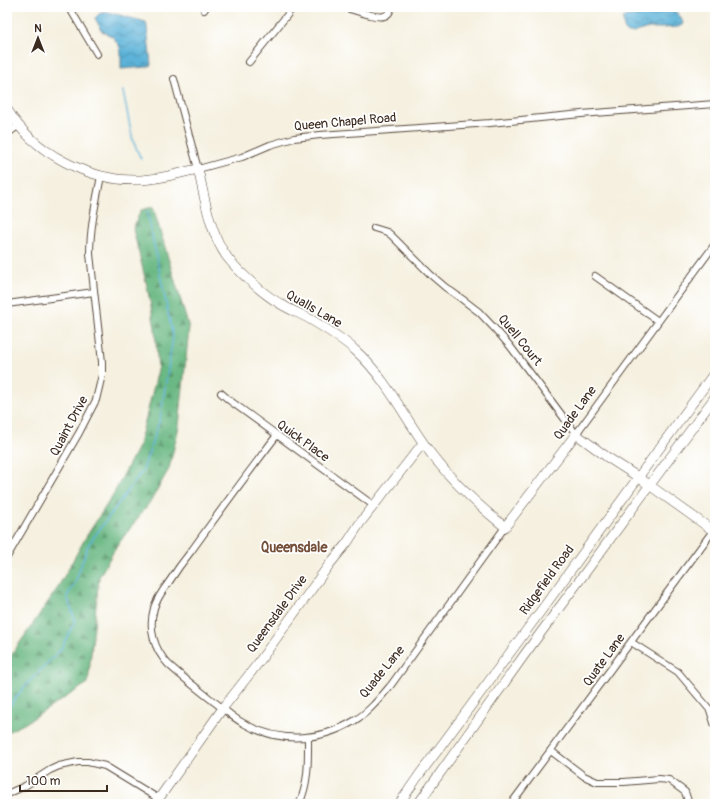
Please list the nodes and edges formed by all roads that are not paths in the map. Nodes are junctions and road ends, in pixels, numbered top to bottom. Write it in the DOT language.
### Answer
graph roads {
  1 [pos="78,7"];
  2 [pos="292,7"];
  3 [pos="344,7"];
  4 [pos="392,7"];
  5 [pos="70,9"];
  6 [pos="97,54"];
  7 [pos="249,62"];
  8 [pos="174,79"];
  9 [pos="715,104"];
  10 [pos="7,109"];
  11 [pos="19,125"];
  12 [pos="7,134"];
  13 [pos="198,169"];
  14 [pos="101,176"];
  15 [pos="374,228"];
  16 [pos="715,244"];
  17 [pos="595,276"];
  18 [pos="94,292"];
  19 [pos="7,304"];
  20 [pos="658,321"];
  21 [pos="715,372"];
  22 [pos="221,393"];
  23 [pos="715,397"];
  24 [pos="576,434"];
  25 [pos="276,435"];
  26 [pos="423,443"];
  27 [pos="638,477"];
  28 [pos="649,486"];
  29 [pos="373,506"];
  30 [pos="505,527"];
  31 [pos="714,530"];
  32 [pos="7,557"];
  33 [pos="631,642"];
  34 [pos="223,708"];
  35 [pos="715,726"];
  36 [pos="308,738"];
  37 [pos="551,751"];
  38 [pos="7,794"];
  39 [pos="157,801"];
  40 [pos="299,804"];
  41 [pos="399,804"];
  42 [pos="418,804"];
  43 [pos="511,804"];
  44 [pos="690,804"];
  1 -- 5 [label="street"];
  2 -- 7 [label="street"];
  3 -- 4 [label="street"];
  5 -- 6 [label="street"];
  8 -- 13 [label="street, Qualls Lane"];
  9 -- 13 [label="street, Queen Chapel Road"];
  10 -- 11 [label="street, Queen Chapel Road"];
  11 -- 12 [label="street"];
  11 -- 14 [label="street, Queen Chapel Road"];
  13 -- 14 [label="street, Queen Chapel Road"];
  13 -- 26 [label="street, Qualls Lane"];
  14 -- 18 [label="street, Quaint Drive"];
  15 -- 24 [label="street, Quell Court"];
  16 -- 20 [label="street, Quade Lane"];
  17 -- 20 [label="street"];
  18 -- 19 [label="street"];
  18 -- 32 [label="street, Quaint Drive"];
  20 -- 24 [label="street, Quade Lane"];
  21 -- 27 [label="street, Ridgefield Road"];
  22 -- 25 [label="street, Quick Place"];
  23 -- 28 [label="street, Ridgefield Road"];
  24 -- 27 [label="street, Quell Court"];
  24 -- 30 [label="street, Quade Lane"];
  25 -- 29 [label="street, Quick Place"];
  25 -- 34 [label="street, Quade Lane"];
  26 -- 29 [label="street, Queensdale Drive"];
  26 -- 30 [label="street, Qualls Lane"];
  27 -- 28 [label="street, Quell Court"];
  27 -- 41 [label="street, Ridgefield Road"];
  28 -- 31 [label="street, Quell Court"];
  28 -- 42 [label="street, Ridgefield Road"];
  29 -- 34 [label="street, Queensdale Drive"];
  30 -- 36 [label="street, Quade Lane"];
  31 -- 33 [label="street, Quate Lane"];
  33 -- 35 [label="street"];
  33 -- 37 [label="street, Quate Lane"];
  34 -- 36 [label="street, Quade Lane"];
  34 -- 39 [label="street, Queensdale Drive"];
  36 -- 40 [label="street"];
  37 -- 43 [label="street, Quate Lane"];
  37 -- 44 [label="street"];
  38 -- 39 [label="street"];
}
